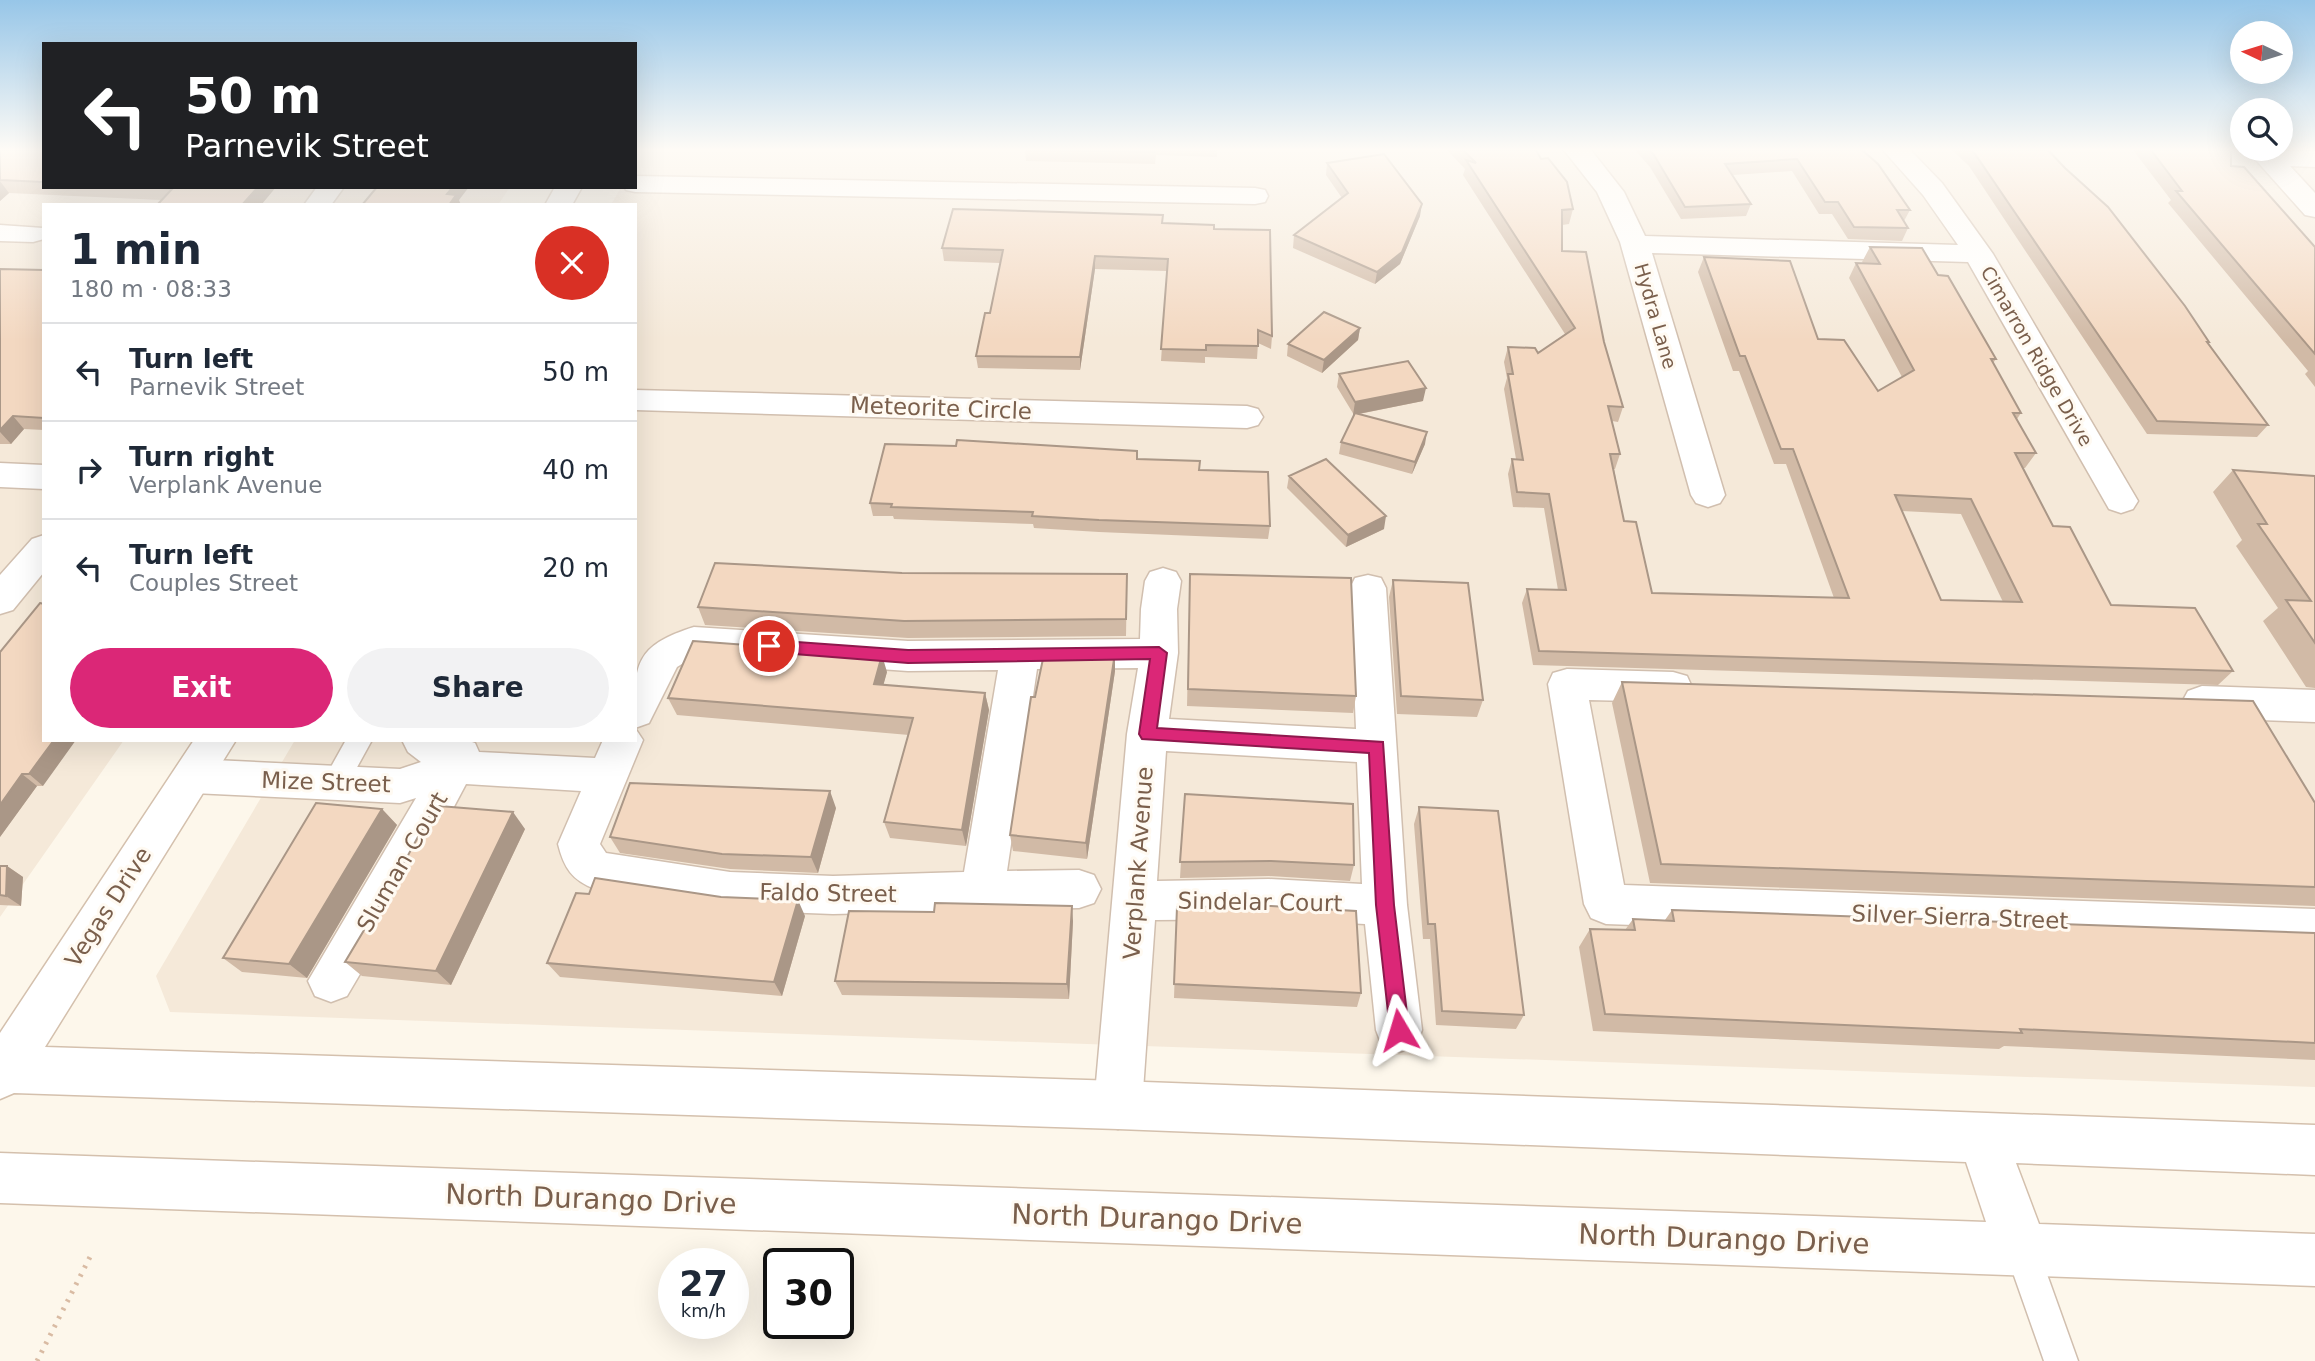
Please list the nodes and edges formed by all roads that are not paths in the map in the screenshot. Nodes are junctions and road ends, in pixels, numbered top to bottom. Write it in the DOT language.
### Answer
graph roads {
  1 [pos="1620,214"];
  2 [pos="1952,214"];
  3 [pos="0,233"];
  4 [pos="33,234"];
  5 [pos="1636,244"];
  6 [pos="1979,254"];
  7 [pos="637,400"];
  8 [pos="1247,417"];
  9 [pos="0,475"];
  10 [pos="42,477"];
  11 [pos="1709,495"];
  12 [pos="2121,501"];
  13 [pos="42,550"];
  14 [pos="1163,581"];
  15 [pos="1368,588"];
  16 [pos="0,600"];
  17 [pos="1020,653"];
  18 [pos="1159,653"];
  19 [pos="1705,688"];
  20 [pos="2163,701"];
  21 [pos="2315,706"];
  22 [pos="637,708"];
  23 [pos="1147,734"];
  24 [pos="215,742"];
  25 [pos="358,742"];
  26 [pos="428,742"];
  27 [pos="1377,747"];
  28 [pos="462,753"];
  29 [pos="616,758"];
  30 [pos="193,776"];
  31 [pos="335,783"];
  32 [pos="1079,889"];
  33 [pos="982,892"];
  34 [pos="1135,901"];
  35 [pos="1385,905"];
  36 [pos="2315,929"];
  37 [pos="331,981"];
  38 [pos="1399,1030"];
  39 [pos="2,1072"];
  40 [pos="1118,1105"];
  41 [pos="1982,1137"];
  42 [pos="2315,1150"];
  43 [pos="0,1178"];
  44 [pos="2022,1250"];
  45 [pos="2315,1260"];
  46 [pos="2061,1361"];
  1 -- 5 [label="street, Hydra Lane"];
  2 -- 6 [label="street, Cimarron Ridge Drive"];
  3 -- 4 [label="street"];
  5 -- 6 [label="street"];
  5 -- 11 [label="street, Hydra Lane"];
  6 -- 12 [label="street, Cimarron Ridge Drive"];
  7 -- 8 [label="street, Meteorite Circle"];
  9 -- 10 [label="street"];
  13 -- 16 [label="street"];
  14 -- 18 [label="street, Verplank Avenue"];
  15 -- 27 [label="street"];
  17 -- 18 [label="street"];
  17 -- 22 [label="street"];
  17 -- 33 [label="street"];
  18 -- 23 [label="street, Verplank Avenue"];
  19 -- 36 [label="street, Silver Sierra Street"];
  20 -- 21 [label="street"];
  23 -- 27 [label="street"];
  23 -- 34 [label="street, Verplank Avenue"];
  24 -- 30 [label="street, Vegas Drive"];
  25 -- 31 [label="lane"];
  26 -- 28 [label="street"];
  27 -- 35 [label="street"];
  28 -- 29 [label="street, Mize Street"];
  28 -- 31 [label="street, Mize Street"];
  28 -- 37 [label="street, Sluman Court"];
  29 -- 33 [label="street, Faldo Street"];
  30 -- 31 [label="street, Mize Street"];
  30 -- 39 [label="street, Vegas Drive"];
  32 -- 33 [label="street, Faldo Street"];
  34 -- 35 [label="street, Sindelar Court"];
  34 -- 40 [label="street, Verplank Avenue"];
  35 -- 38 [label="street"];
  39 -- 40 [label="street"];
  40 -- 41 [label="street"];
  41 -- 42 [label="street"];
  41 -- 44 [label="street"];
  43 -- 44 [label="street, North Durango Drive"];
  44 -- 45 [label="street, North Durango Drive"];
  44 -- 46 [label="lane"];
}
